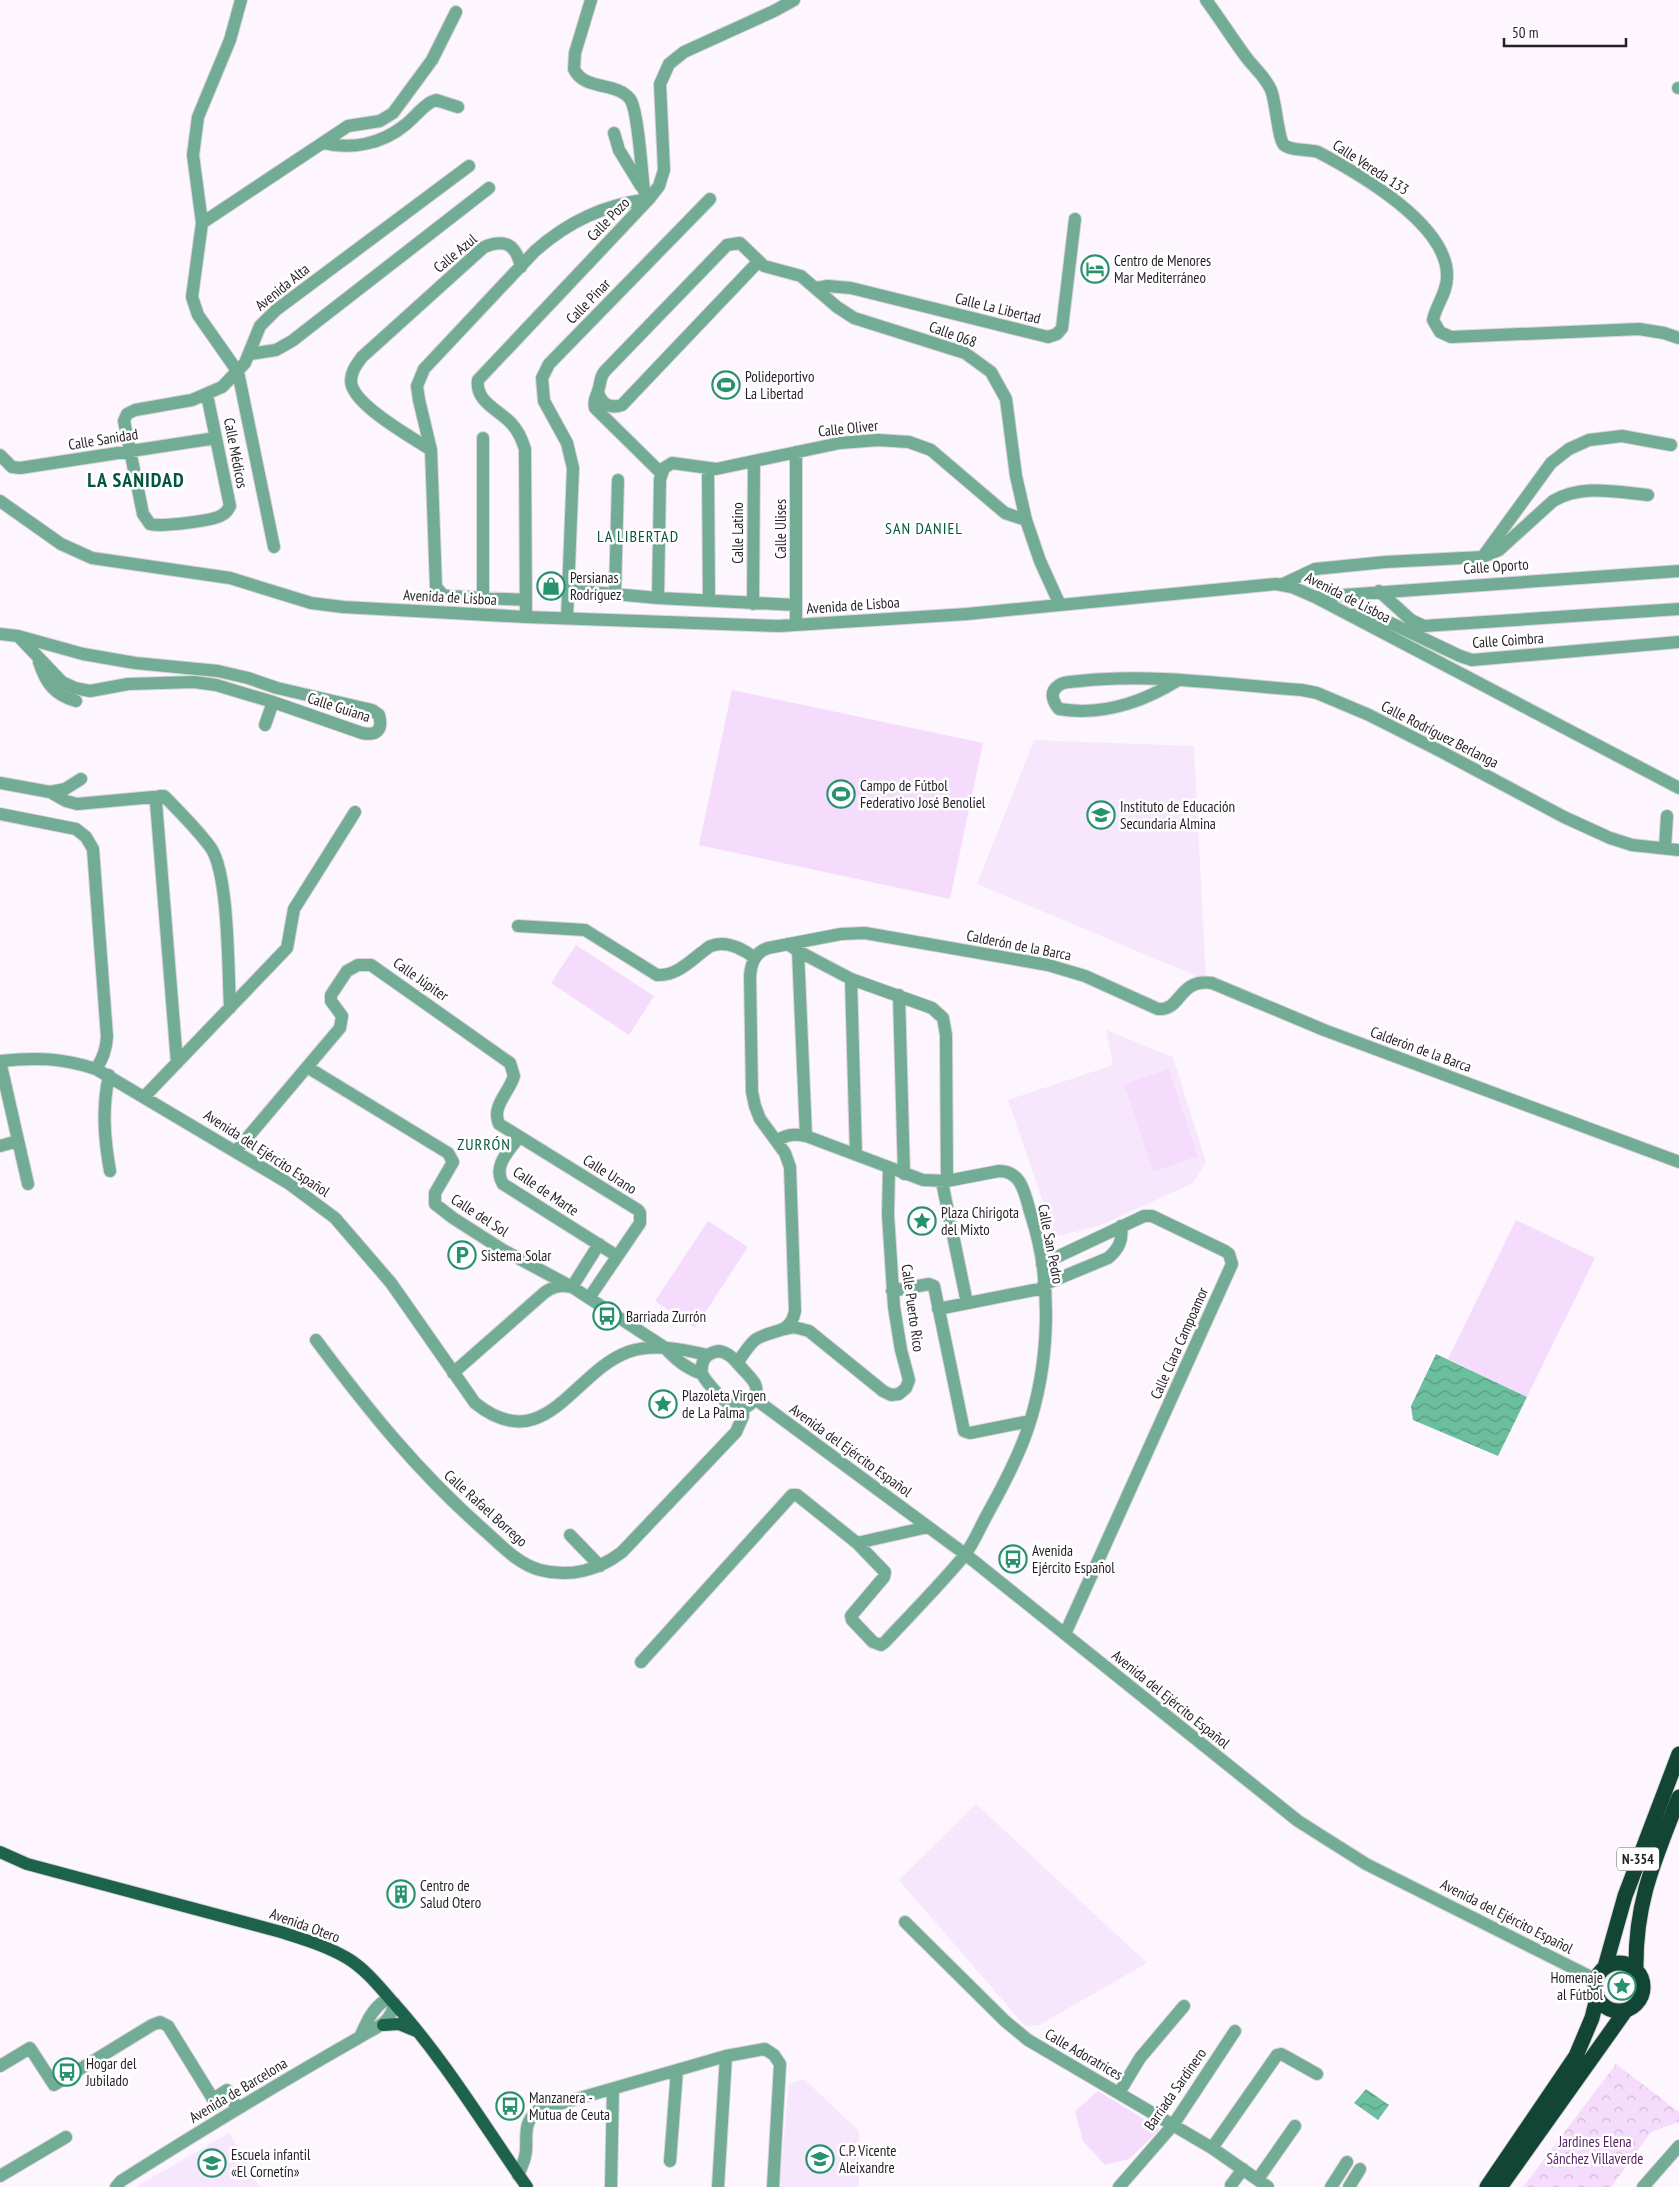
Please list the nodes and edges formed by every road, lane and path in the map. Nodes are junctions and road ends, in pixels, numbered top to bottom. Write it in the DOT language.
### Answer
graph roads {
  1 [pos="240,0"];
  2 [pos="591,0"];
  3 [pos="794,0"];
  4 [pos="1206,0"];
  5 [pos="456,12"];
  6 [pos="458,107"];
  7 [pos="614,133"];
  8 [pos="323,142"];
  9 [pos="469,166"];
  10 [pos="489,188"];
  11 [pos="647,195"];
  12 [pos="710,199"];
  13 [pos="1075,219"];
  14 [pos="202,223"];
  15 [pos="758,262"];
  16 [pos="520,267"];
  17 [pos="816,288"];
  18 [pos="1679,338"];
  19 [pos="250,354"];
  20 [pos="238,372"];
  21 [pos="598,392"];
  22 [pos="208,395"];
  23 [pos="216,438"];
  24 [pos="483,438"];
  25 [pos="1671,445"];
  26 [pos="431,450"];
  27 [pos="131,451"];
  28 [pos="796,452"];
  29 [pos="0,455"];
  30 [pos="754,462"];
  31 [pos="708,469"];
  32 [pos="660,476"];
  33 [pos="618,480"];
  34 [pos="1648,495"];
  35 [pos="0,501"];
  36 [pos="1026,520"];
  37 [pos="274,547"];
  38 [pos="1483,557"];
  39 [pos="1679,571"];
  40 [pos="1281,585"];
  41 [pos="570,590"];
  42 [pos="1379,591"];
  43 [pos="615,594"];
  44 [pos="1315,597"];
  45 [pos="483,598"];
  46 [pos="658,598"];
  47 [pos="526,600"];
  48 [pos="709,601"];
  49 [pos="753,604"];
  50 [pos="796,605"];
  51 [pos="1060,605"];
  52 [pos="1679,609"];
  53 [pos="1350,615"];
  54 [pos="526,617"];
  55 [pos="567,618"];
  56 [pos="796,625"];
  57 [pos="0,634"];
  58 [pos="18,636"];
  59 [pos="1679,642"];
  60 [pos="36,654"];
  61 [pos="1177,681"];
  62 [pos="76,701"];
  63 [pos="273,702"];
  64 [pos="265,725"];
  65 [pos="81,779"];
  66 [pos="0,783"];
  67 [pos="1679,788"];
  68 [pos="50,792"];
  69 [pos="160,796"];
  70 [pos="354,812"];
  71 [pos="0,814"];
  72 [pos="1667,816"];
  73 [pos="1665,848"];
  74 [pos="1679,850"];
  75 [pos="518,926"];
  76 [pos="793,948"];
  77 [pos="755,958"];
  78 [pos="851,979"];
  79 [pos="899,995"];
  80 [pos="230,1008"];
  81 [pos="0,1061"];
  82 [pos="177,1063"];
  83 [pos="307,1066"];
  84 [pos="96,1068"];
  85 [pos="109,1075"];
  86 [pos="145,1096"];
  87 [pos="806,1136"];
  88 [pos="519,1137"];
  89 [pos="778,1140"];
  90 [pos="18,1141"];
  91 [pos="0,1146"];
  92 [pos="236,1151"];
  93 [pos="856,1155"];
  94 [pos="1679,1162"];
  95 [pos="889,1168"];
  96 [pos="110,1171"];
  97 [pos="904,1174"];
  98 [pos="945,1182"];
  99 [pos="28,1184"];
  100 [pos="1121,1226"];
  101 [pos="599,1244"];
  102 [pos="617,1256"];
  103 [pos="1042,1264"];
  104 [pos="1044,1286"];
  105 [pos="572,1287"];
  106 [pos="892,1291"];
  107 [pos="589,1298"];
  108 [pos="968,1303"];
  109 [pos="938,1309"];
  110 [pos="779,1331"];
  111 [pos="316,1340"];
  112 [pos="664,1347"];
  113 [pos="707,1355"];
  114 [pos="737,1363"];
  115 [pos="453,1372"];
  116 [pos="702,1374"];
  117 [pos="755,1399"];
  118 [pos="743,1408"];
  119 [pos="1030,1422"];
  120 [pos="928,1527"];
  121 [pos="570,1535"];
  122 [pos="857,1543"];
  123 [pos="965,1554"];
  124 [pos="600,1566"];
  125 [pos="1064,1634"];
  126 [pos="641,1662"];
  127 [pos="1679,1754"];
  128 [pos="1679,1797"];
  129 [pos="0,1852"];
  130 [pos="905,1922"];
  131 [pos="1605,1967"];
  132 [pos="1636,1969"];
  133 [pos="1595,1979"];
  134 [pos="1597,1998"];
  135 [pos="394,2003"];
  136 [pos="1184,2006"];
  137 [pos="1626,2010"];
  138 [pos="383,2025"];
  139 [pos="417,2031"];
  140 [pos="1235,2031"];
  141 [pos="360,2037"];
  142 [pos="726,2056"];
  143 [pos="0,2066"];
  144 [pos="677,2070"];
  145 [pos="1317,2074"];
  146 [pos="613,2089"];
  147 [pos="1119,2093"];
  148 [pos="237,2108"];
  149 [pos="1173,2125"];
  150 [pos="1295,2126"];
  151 [pos="66,2137"];
  152 [pos="1679,2146"];
  153 [pos="1212,2148"];
  154 [pos="670,2161"];
  155 [pos="1347,2162"];
  156 [pos="1243,2168"];
  157 [pos="1360,2169"];
  158 [pos="518,2175"];
  159 [pos="0,2176"];
  160 [pos="1263,2183"];
  161 [pos="1231,2185"];
  162 [pos="116,2187"];
  163 [pos="527,2187"];
  164 [pos="610,2187"];
  165 [pos="718,2187"];
  166 [pos="773,2187"];
  167 [pos="1119,2187"];
  168 [pos="1331,2187"];
  169 [pos="1349,2187"];
  170 [pos="1487,2187"];
  171 [pos="1500,2187"];
  172 [pos="1644,2187"];
  1 -- 14 [label="street"];
  2 -- 11 [label="street"];
  3 -- 11 [label="street, Calle Pozo"];
  4 -- 18 [label="street, Calle Vereda 133"];
  5 -- 8 [label="street"];
  6 -- 8 [label="street"];
  7 -- 11 [label="street"];
  8 -- 14 [label="street"];
  9 -- 19 [label="street, Avenida Alta"];
  10 -- 19 [label="street"];
  11 -- 16 [label="street"];
  11 -- 47 [label="street, Calle Pozo"];
  12 -- 41 [label="street, Calle Pinar"];
  13 -- 17 [label="street, Calle La Libertad"];
  14 -- 20 [label="street"];
  15 -- 17 [label="street, Calle 068"];
  15 -- 21 [label="street"];
  15 -- 21 [label="street, Calle 068"];
  16 -- 26 [label="street"];
  16 -- 26 [label="street, Calle Azul"];
  17 -- 36 [label="street, Calle 068"];
  19 -- 20 [label="street, Avenida Alta"];
  20 -- 22 [label="street, Avenida Alta"];
  20 -- 37 [label="street"];
  21 -- 32 [label="street"];
  22 -- 23 [label="street, Calle Médicos"];
  22 -- 27 [label="street, Avenida Alta"];
  23 -- 27 [label="street, Calle Sanidad"];
  23 -- 27 [label="street, Calle Médicos"];
  24 -- 45 [label="street"];
  25 -- 38 [label="street"];
  26 -- 45 [label="street"];
  27 -- 29 [label="street, Calle Sanidad"];
  28 -- 30 [label="street, Calle Oliver"];
  28 -- 36 [label="street, Calle Oliver"];
  28 -- 50 [label="street, Calle Ulises"];
  30 -- 31 [label="street, Calle Oliver"];
  30 -- 49 [label="street, Calle Latino"];
  31 -- 32 [label="street, Calle Oliver"];
  31 -- 48 [label="street"];
  32 -- 46 [label="street"];
  33 -- 43 [label="street"];
  34 -- 38 [label="street"];
  35 -- 54 [label="street, Avenida de Lisboa"];
  36 -- 51 [label="street, Calle 068"];
  38 -- 40 [label="street"];
  39 -- 42 [label="street, Calle Oporto"];
  40 -- 44 [label="street, Avenida de Lisboa"];
  40 -- 51 [label="street, Avenida de Lisboa"];
  41 -- 43 [label="street"];
  41 -- 55 [label="street, Calle Pinar"];
  42 -- 44 [label="street, Calle Oporto"];
  42 -- 52 [label="street"];
  43 -- 46 [label="street"];
  44 -- 53 [label="street, Avenida de Lisboa"];
  45 -- 47 [label="street"];
  46 -- 48 [label="street"];
  47 -- 54 [label="street"];
  48 -- 49 [label="street"];
  49 -- 50 [label="street"];
  50 -- 56 [label="street, Calle Ulises"];
  51 -- 56 [label="street, Avenida de Lisboa"];
  53 -- 59 [label="street, Calle Coimbra"];
  53 -- 67 [label="street, Avenida de Lisboa"];
  54 -- 55 [label="street, Avenida de Lisboa"];
  55 -- 56 [label="street, Avenida de Lisboa"];
  57 -- 58 [label="street, Calle Guiana"];
  58 -- 60 [label="street, Calle Guiana"];
  58 -- 63 [label="street, Calle Guiana"];
  60 -- 62 [label="street"];
  60 -- 63 [label="street, Calle Guiana"];
  61 -- 61 [label="street, Calle Rodríguez Berlanga"];
  61 -- 73 [label="street, Calle Rodríguez Berlanga"];
  63 -- 64 [label="street"];
  65 -- 68 [label="street"];
  66 -- 68 [label="street"];
  68 -- 69 [label="street"];
  69 -- 80 [label="street"];
  69 -- 82 [label="street"];
  70 -- 80 [label="street"];
  71 -- 84 [label="street"];
  72 -- 73 [label="street"];
  73 -- 74 [label="street, Calle Rodríguez Berlanga"];
  75 -- 77 [label="street"];
  76 -- 77 [label="street, Calderón de la Barca"];
  76 -- 78 [label="street"];
  76 -- 87 [label="street"];
  76 -- 94 [label="street, Calderón de la Barca"];
  77 -- 89 [label="street"];
  78 -- 79 [label="street"];
  78 -- 93 [label="street"];
  79 -- 97 [label="street"];
  79 -- 98 [label="street"];
  80 -- 82 [label="street"];
  81 -- 84 [label="street, Avenida del Ejército Español"];
  81 -- 90 [label="street"];
  82 -- 86 [label="street"];
  83 -- 88 [label="street, Calle Júpiter"];
  83 -- 92 [label="street, Calle Júpiter"];
  83 -- 105 [label="street, Calle del Sol"];
  84 -- 85 [label="street, Avenida del Ejército Español"];
  85 -- 86 [label="street, Avenida del Ejército Español"];
  85 -- 96 [label="street"];
  86 -- 92 [label="street, Avenida del Ejército Español"];
  87 -- 89 [label="street, Calle San Pedro"];
  87 -- 93 [label="street, Calle San Pedro"];
  88 -- 101 [label="street, Calle de Marte"];
  88 -- 102 [label="street, Calle Urano"];
  89 -- 110 [label="street"];
  90 -- 91 [label="street"];
  90 -- 99 [label="street"];
  92 -- 115 [label="street, Avenida del Ejército Español"];
  93 -- 95 [label="street, Calle San Pedro"];
  95 -- 97 [label="street, Calle San Pedro"];
  95 -- 106 [label="street, Calle Puerto Rico"];
  97 -- 98 [label="street, Calle San Pedro"];
  98 -- 103 [label="street, Calle San Pedro"];
  98 -- 108 [label="street"];
  100 -- 103 [label="street, Calle Clara Campoamor"];
  100 -- 104 [label="street"];
  100 -- 125 [label="street, Calle Clara Campoamor"];
  101 -- 102 [label="street, Calle de Marte"];
  101 -- 105 [label="street"];
  102 -- 107 [label="street, Calle Urano"];
  103 -- 104 [label="street, Calle San Pedro"];
  104 -- 108 [label="street"];
  104 -- 119 [label="street, Calle San Pedro"];
  105 -- 107 [label="street, Avenida del Ejército Español"];
  105 -- 115 [label="street"];
  106 -- 109 [label="street"];
  106 -- 110 [label="street, Calle Puerto Rico"];
  107 -- 112 [label="street, Avenida del Ejército Español"];
  108 -- 109 [label="street"];
  109 -- 119 [label="street"];
  110 -- 114 [label="street"];
  111 -- 124 [label="street, Calle Rafael Borrego"];
  112 -- 113 [label="street, Avenida del Ejército Español"];
  112 -- 115 [label="street, Avenida del Ejército Español"];
  112 -- 116 [label="street, Avenida del Ejército Español"];
  113 -- 114 [label="street, Avenida del Ejército Español"];
  113 -- 116 [label="street"];
  114 -- 117 [label="street"];
  116 -- 118 [label="street"];
  117 -- 118 [label="street"];
  117 -- 120 [label="street, Avenida del Ejército Español"];
  118 -- 124 [label="street, Calle Rafael Borrego"];
  119 -- 123 [label="street, Calle San Pedro"];
  120 -- 122 [label="street"];
  120 -- 123 [label="street, Avenida del Ejército Español"];
  121 -- 124 [label="street"];
  122 -- 123 [label="street, Calle San Pedro"];
  122 -- 126 [label="street"];
  123 -- 125 [label="street, Avenida del Ejército Español"];
  125 -- 133 [label="street, Avenida del Ejército Español"];
  127 -- 131 [label="highway, N-354"];
  128 -- 132 [label="highway, N-354"];
  129 -- 135 [label="main road, Avenida Otero"];
  130 -- 147 [label="street, Calle Adoratrices"];
  131 -- 132 [label="highway"];
  131 -- 133 [label="highway, N-354"];
  132 -- 137 [label="highway, N-354"];
  133 -- 134 [label="highway"];
  134 -- 137 [label="highway"];
  134 -- 170 [label="highway"];
  135 -- 138 [label="street"];
  135 -- 139 [label="main road, Avenida Otero"];
  135 -- 141 [label="street"];
  136 -- 147 [label="street"];
  137 -- 171 [label="highway, N-354"];
  138 -- 139 [label="main road"];
  138 -- 141 [label="street, Avenida de Barcelona"];
  139 -- 158 [label="main road, Avenida Otero"];
  140 -- 149 [label="street, Barriada Sardinero"];
  141 -- 148 [label="street, Avenida de Barcelona"];
  142 -- 144 [label="street"];
  142 -- 165 [label="street"];
  142 -- 166 [label="street"];
  143 -- 148 [label="street"];
  144 -- 146 [label="street"];
  144 -- 154 [label="street"];
  145 -- 153 [label="street"];
  146 -- 158 [label="street"];
  146 -- 164 [label="street"];
  147 -- 149 [label="street, Calle Adoratrices"];
  148 -- 162 [label="street, Avenida de Barcelona"];
  149 -- 153 [label="street, Calle Adoratrices"];
  149 -- 167 [label="street, Barriada Sardinero"];
  150 -- 160 [label="street"];
  151 -- 159 [label="street"];
  152 -- 172 [label="street"];
  153 -- 156 [label="street, Calle Adoratrices"];
  155 -- 168 [label="street"];
  156 -- 160 [label="street, Calle Adoratrices"];
  156 -- 161 [label="street"];
  157 -- 169 [label="street"];
  158 -- 163 [label="main road, Avenida Otero"];
}
